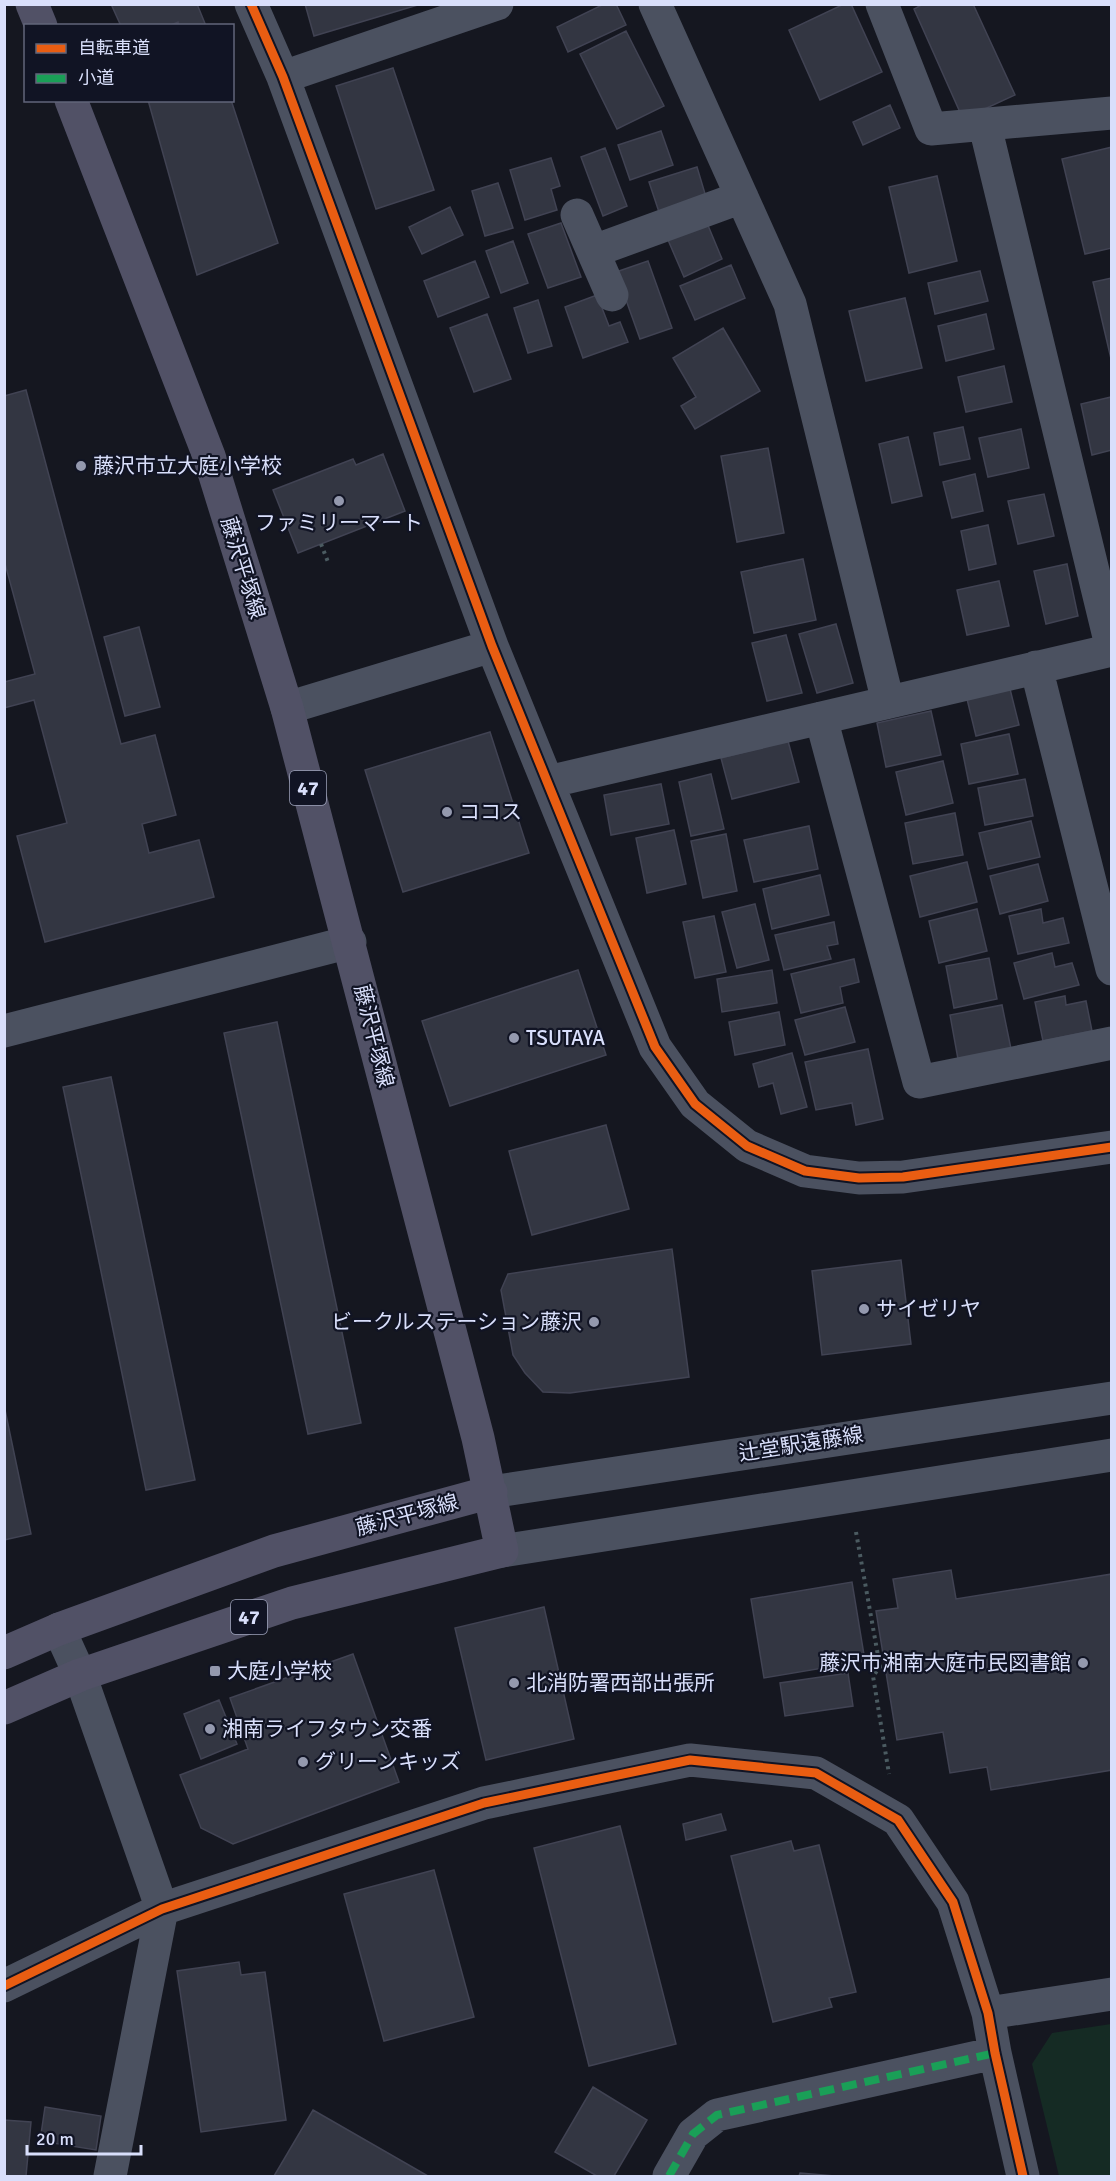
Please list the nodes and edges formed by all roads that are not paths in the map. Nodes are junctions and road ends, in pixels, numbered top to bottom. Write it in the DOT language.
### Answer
graph roads {
  1 [pos="32,4"];
  2 [pos="251,4"];
  3 [pos="655,4"];
  4 [pos="882,4"];
  5 [pos="487,6"];
  6 [pos="40,24"];
  7 [pos="282,76"];
  8 [pos="72,102"];
  9 [pos="1112,113"];
  10 [pos="985,126"];
  11 [pos="742,197"];
  12 [pos="577,215"];
  13 [pos="594,251"];
  14 [pos="612,295"];
  15 [pos="492,646"];
  16 [pos="1112,649"];
  17 [pos="1036,667"];
  18 [pos="888,702"];
  19 [pos="287,708"];
  20 [pos="821,717"];
  21 [pos="548,782"];
  22 [pos="350,942"];
  23 [pos="1112,969"];
  24 [pos="4,1030"];
  25 [pos="1112,1043"];
  26 [pos="1112,1147"];
  27 [pos="1112,1398"];
  28 [pos="1112,1455"];
  29 [pos="491,1492"];
  30 [pos="502,1551"];
  31 [pos="59,1629"];
  32 [pos="4,1653"];
  33 [pos="80,1675"];
  34 [pos="4,1708"];
  35 [pos="162,1909"];
  36 [pos="4,1986"];
  37 [pos="1112,1995"];
  38 [pos="988,2013"];
  39 [pos="994,2053"];
  40 [pos="110,2176"];
  41 [pos="669,2176"];
  42 [pos="1023,2176"];
  1 -- 6 [label="main road"];
  2 -- 7 [label="street"];
  3 -- 11 [label="street"];
  4 -- 10 [label="street"];
  5 -- 7 [label="street"];
  7 -- 15 [label="street"];
  8 -- 19 [label="main road, 藤沢平塚線 / 47"];
  9 -- 10 [label="street"];
  10 -- 16 [label="street"];
  11 -- 13 [label="street"];
  11 -- 18 [label="street"];
  12 -- 13 [label="street"];
  13 -- 14 [label="street"];
  15 -- 19 [label="street"];
  15 -- 21 [label="street"];
  16 -- 17 [label="street"];
  17 -- 18 [label="street"];
  17 -- 23 [label="street"];
  18 -- 20 [label="street"];
  19 -- 22 [label="main road, 藤沢平塚線 / 47"];
  20 -- 21 [label="street"];
  20 -- 25 [label="street"];
  21 -- 26 [label="street"];
  22 -- 24 [label="street"];
  22 -- 29 [label="main road, 藤沢平塚線 / 47"];
  27 -- 29 [label="street, 辻堂駅遠藤線"];
  28 -- 30 [label="street"];
  29 -- 30 [label="main road, 47"];
  29 -- 31 [label="main road, 藤沢平塚線"];
  30 -- 33 [label="main road, 47"];
  31 -- 32 [label="main road, 藤沢平塚線"];
  31 -- 33 [label="street"];
  33 -- 34 [label="main road, 47"];
  33 -- 35 [label="street"];
  35 -- 36 [label="street"];
  35 -- 38 [label="street"];
  35 -- 40 [label="street"];
  37 -- 38 [label="street"];
  38 -- 39 [label="street"];
  39 -- 41 [label="street"];
  39 -- 42 [label="street"];
}
